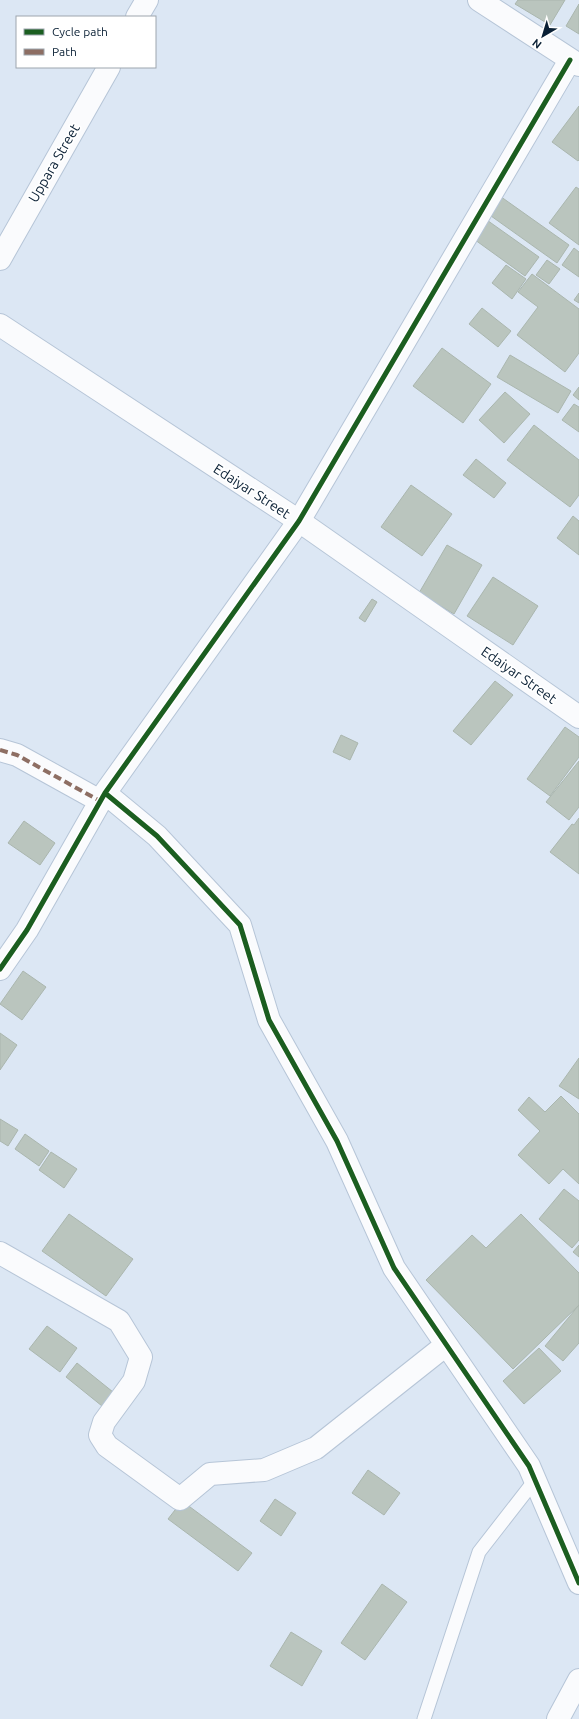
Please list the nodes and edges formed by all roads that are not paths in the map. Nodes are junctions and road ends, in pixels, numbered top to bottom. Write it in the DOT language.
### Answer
graph roads {
  1 [pos="147,0"];
  2 [pos="478,0"];
  3 [pos="138,16"];
  4 [pos="575,63"];
  5 [pos="108,68"];
  6 [pos="0,259"];
  7 [pos="0,326"];
  8 [pos="299,521"];
  9 [pos="579,717"];
  10 [pos="0,750"];
  11 [pos="102,797"];
  12 [pos="0,969"];
  13 [pos="0,1253"];
  14 [pos="446,1345"];
  15 [pos="535,1480"];
  16 [pos="579,1583"];
  17 [pos="579,1680"];
  18 [pos="424,1719"];
  19 [pos="558,1719"];
  1 -- 3 [label="street"];
  2 -- 4 [label="street"];
  4 -- 8 [label="street"];
  5 -- 6 [label="street, Uppara Street"];
  7 -- 8 [label="street, Edaiyar Street"];
  8 -- 9 [label="street, Edaiyar Street"];
  8 -- 11 [label="street"];
  10 -- 11 [label="street"];
  11 -- 12 [label="street"];
  11 -- 14 [label="street"];
  13 -- 14 [label="street"];
  14 -- 15 [label="street"];
  15 -- 16 [label="street"];
  15 -- 18 [label="lane"];
  17 -- 19 [label="street"];
}
